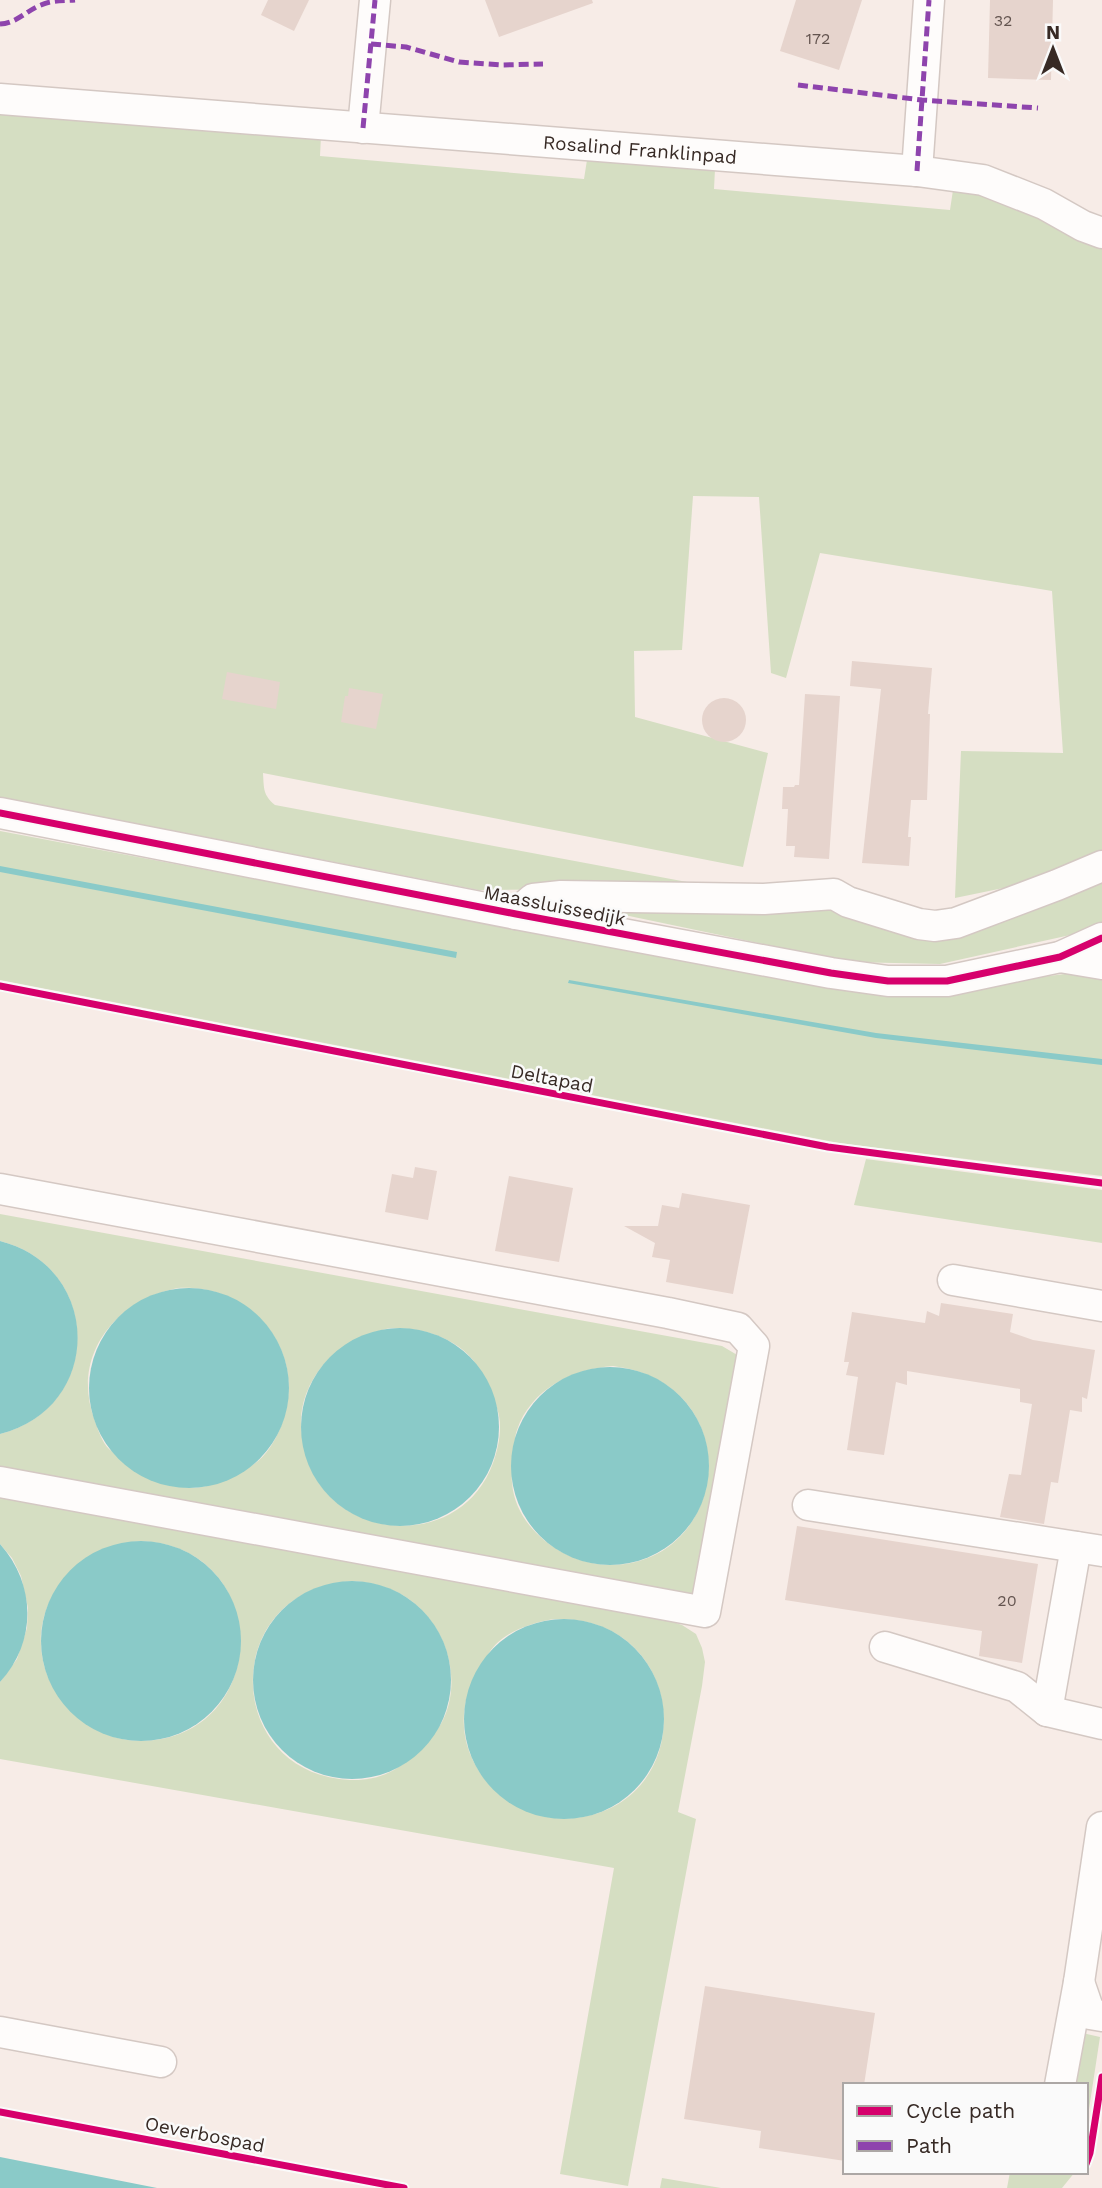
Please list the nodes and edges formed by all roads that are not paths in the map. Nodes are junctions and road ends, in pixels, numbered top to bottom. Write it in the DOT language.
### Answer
graph roads {
  1 [pos="375,0"];
  2 [pos="929,0"];
  3 [pos="0,99"];
  4 [pos="363,128"];
  5 [pos="917,171"];
  6 [pos="1102,233"];
  7 [pos="0,813"];
  8 [pos="1102,866"];
  9 [pos="516,914"];
  10 [pos="1102,938"];
  11 [pos="1059,957"];
  12 [pos="1102,964"];
  13 [pos="0,1189"];
  14 [pos="953,1280"];
  15 [pos="1102,1306"];
  16 [pos="0,1482"];
  17 [pos="808,1504"];
  18 [pos="1089,1549"];
  19 [pos="885,1647"];
  20 [pos="1047,1711"];
  21 [pos="1102,1724"];
  22 [pos="1102,1827"];
  23 [pos="1079,1982"];
  24 [pos="1102,2016"];
  25 [pos="0,2032"];
  26 [pos="161,2062"];
  27 [pos="1060,2083"];
  1 -- 4 [label="street"];
  2 -- 5 [label="street"];
  3 -- 4 [label="street, Rosalind Franklinpad"];
  4 -- 5 [label="street, Rosalind Franklinpad"];
  5 -- 6 [label="street, Rosalind Franklinpad"];
  7 -- 9 [label="street, Maassluissedijk"];
  8 -- 9 [label="street, Maassluissedijk"];
  9 -- 11 [label="street, Maassluissedijk"];
  10 -- 11 [label="street, Maassluissedijk"];
  11 -- 12 [label="street, Maassluissedijk"];
  13 -- 16 [label="street"];
  14 -- 15 [label="street"];
  17 -- 18 [label="street"];
  18 -- 20 [label="street"];
  19 -- 20 [label="street"];
  20 -- 21 [label="street"];
  22 -- 23 [label="street"];
  23 -- 24 [label="street"];
  23 -- 27 [label="street"];
  25 -- 26 [label="street"];
}
